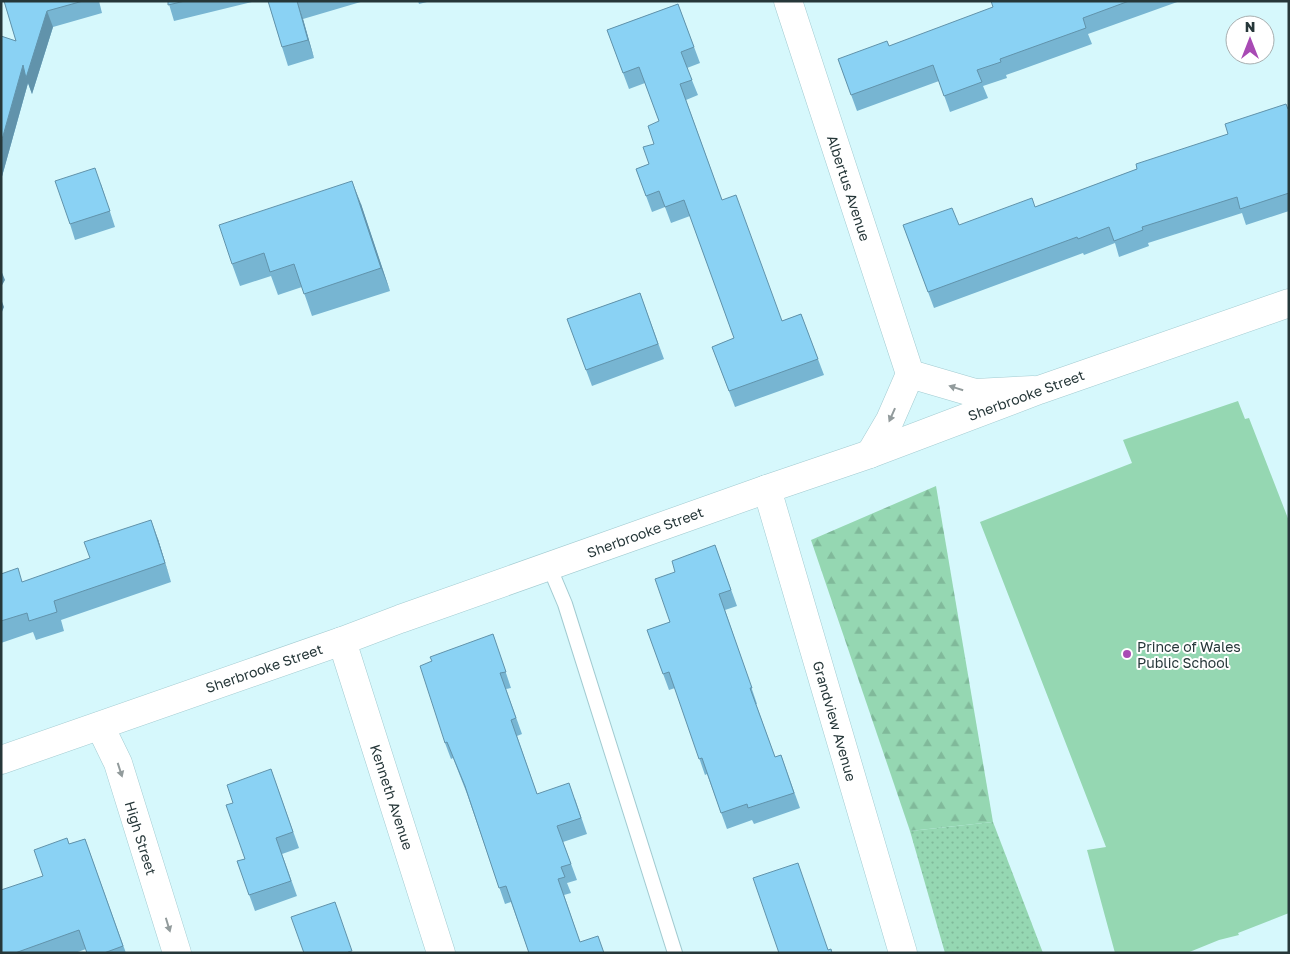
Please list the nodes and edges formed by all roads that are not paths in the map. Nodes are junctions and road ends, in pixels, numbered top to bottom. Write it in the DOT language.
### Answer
graph roads {
  1 [pos="790,2"];
  2 [pos="1289,303"];
  3 [pos="910,374"];
  4 [pos="1039,390"];
  5 [pos="870,454"];
  6 [pos="767,489"];
  7 [pos="549,566"];
  8 [pos="342,641"];
  9 [pos="100,726"];
  10 [pos="1,760"];
  11 [pos="177,953"];
  12 [pos="442,953"];
  13 [pos="675,953"];
  14 [pos="903,953"];
  1 -- 3 [label="street, Albertus Avenue"];
  2 -- 4 [label="street, Sherbrooke Street"];
  4 -- 3 [label="street, one-way"];
  3 -- 5 [label="street, one-way"];
  4 -- 5 [label="street, Sherbrooke Street"];
  5 -- 6 [label="street, Sherbrooke Street"];
  6 -- 7 [label="street, Sherbrooke Street"];
  6 -- 14 [label="street, Grandview Avenue"];
  7 -- 8 [label="street, Sherbrooke Street"];
  7 -- 13 [label="lane"];
  8 -- 9 [label="street, Sherbrooke Street"];
  8 -- 12 [label="street, Kenneth Avenue"];
  9 -- 10 [label="street, Sherbrooke Street"];
  9 -- 11 [label="street, High Street, one-way"];
}
